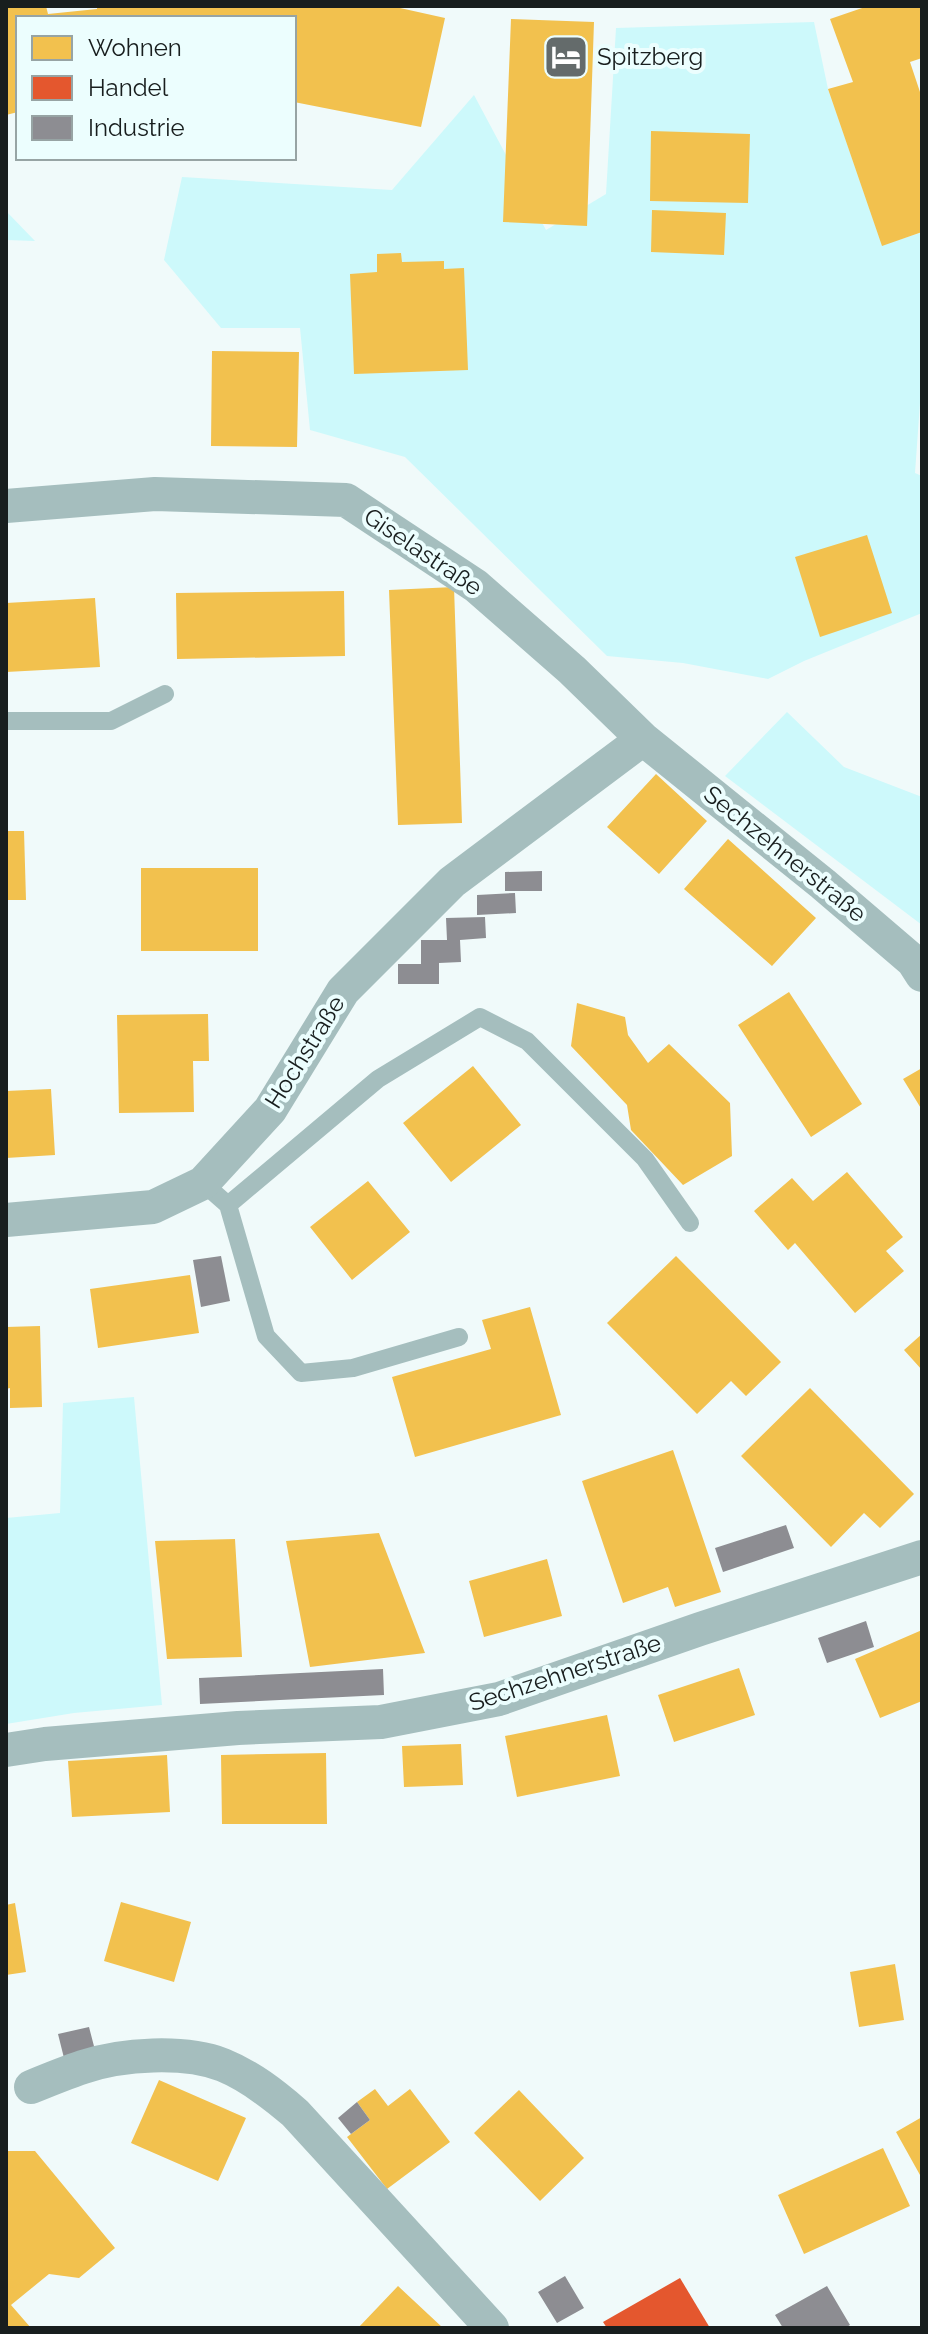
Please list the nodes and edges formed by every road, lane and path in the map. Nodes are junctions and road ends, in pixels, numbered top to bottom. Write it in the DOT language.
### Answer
graph roads {
  1 [pos="6,506"];
  2 [pos="165,694"];
  3 [pos="6,721"];
  4 [pos="643,739"];
  5 [pos="919,965"];
  6 [pos="216,1194"];
  7 [pos="6,1220"];
  8 [pos="690,1223"];
  9 [pos="459,1337"];
  10 [pos="922,1557"];
  11 [pos="6,1750"];
  12 [pos="31,2087"];
  13 [pos="492,2328"];
  1 -- 4 [label="street, Giselastraße"];
  2 -- 3 [label="lane"];
  4 -- 5 [label="street, Sechzehnerstraße"];
  4 -- 6 [label="street, Hochstraße"];
  6 -- 7 [label="street, Hochstraße"];
  6 -- 8 [label="lane"];
  6 -- 9 [label="lane"];
  10 -- 11 [label="street, Sechzehnerstraße"];
  12 -- 13 [label="street"];
}
